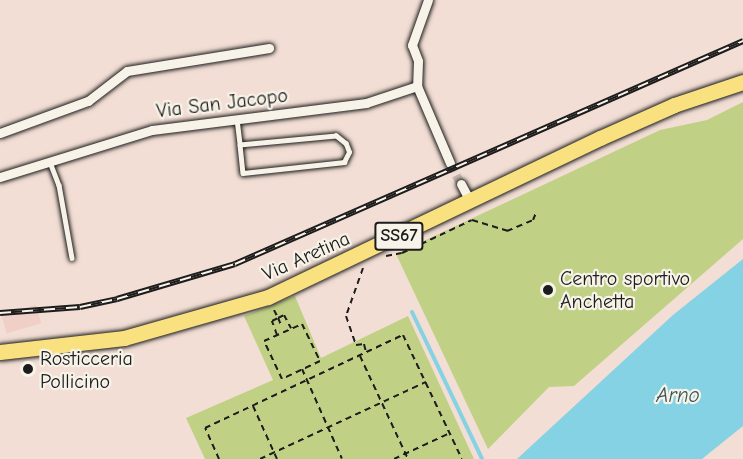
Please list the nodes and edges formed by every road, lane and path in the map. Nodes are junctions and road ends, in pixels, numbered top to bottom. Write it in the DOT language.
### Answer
graph roads {
  1 [pos="428,0"];
  2 [pos="269,48"];
  3 [pos="743,82"];
  4 [pos="417,86"];
  5 [pos="237,119"];
  6 [pos="0,133"];
  7 [pos="240,145"];
  8 [pos="50,162"];
  9 [pos="450,164"];
  10 [pos="0,177"];
  11 [pos="461,184"];
  12 [pos="470,201"];
  13 [pos="536,213"];
  14 [pos="382,256"];
  15 [pos="72,258"];
  16 [pos="357,266"];
  17 [pos="285,317"];
  18 [pos="282,327"];
  19 [pos="291,329"];
  20 [pos="277,335"];
  21 [pos="0,352"];
  22 [pos="366,352"];
  23 [pos="360,356"];
  24 [pos="302,369"];
  25 [pos="307,381"];
  26 [pos="426,382"];
  27 [pos="382,402"];
  28 [pos="253,406"];
  29 [pos="328,427"];
  30 [pos="450,433"];
  31 [pos="274,452"];
  32 [pos="406,453"];
  33 [pos="219,459"];
  34 [pos="260,459"];
  35 [pos="277,459"];
  36 [pos="342,459"];
  37 [pos="394,459"];
  38 [pos="408,459"];
  39 [pos="462,459"];
  1 -- 4 [label="street"];
  2 -- 6 [label="street"];
  3 -- 12 [label="main road, Via Aretina / SS67"];
  4 -- 5 [label="street, Via San Jacopo"];
  4 -- 9 [label="street"];
  5 -- 7 [label="lane"];
  5 -- 8 [label="street, Via San Jacopo"];
  7 -- 7 [label="lane"];
  8 -- 10 [label="street, Via San Jacopo"];
  8 -- 15 [label="lane"];
  11 -- 12 [label="street"];
  12 -- 21 [label="main road, Via Aretina / SS67"];
  13 -- 14 [label="path"];
  16 -- 22 [label="path"];
  17 -- 19 [label="path"];
  18 -- 20 [label="path"];
  19 -- 20 [label="path"];
  19 -- 24 [label="path"];
  20 -- 24 [label="path"];
  22 -- 23 [label="path"];
  22 -- 26 [label="path"];
  23 -- 25 [label="path"];
  23 -- 27 [label="path"];
  24 -- 25 [label="path"];
  25 -- 28 [label="path"];
  25 -- 29 [label="path"];
  26 -- 27 [label="path"];
  26 -- 30 [label="path"];
  27 -- 29 [label="path"];
  27 -- 32 [label="path"];
  28 -- 31 [label="path"];
  28 -- 33 [label="path"];
  29 -- 31 [label="path"];
  29 -- 36 [label="path"];
  30 -- 32 [label="path"];
  30 -- 39 [label="path"];
  31 -- 34 [label="path"];
  31 -- 35 [label="path"];
  32 -- 37 [label="path"];
  32 -- 38 [label="path"];
}
